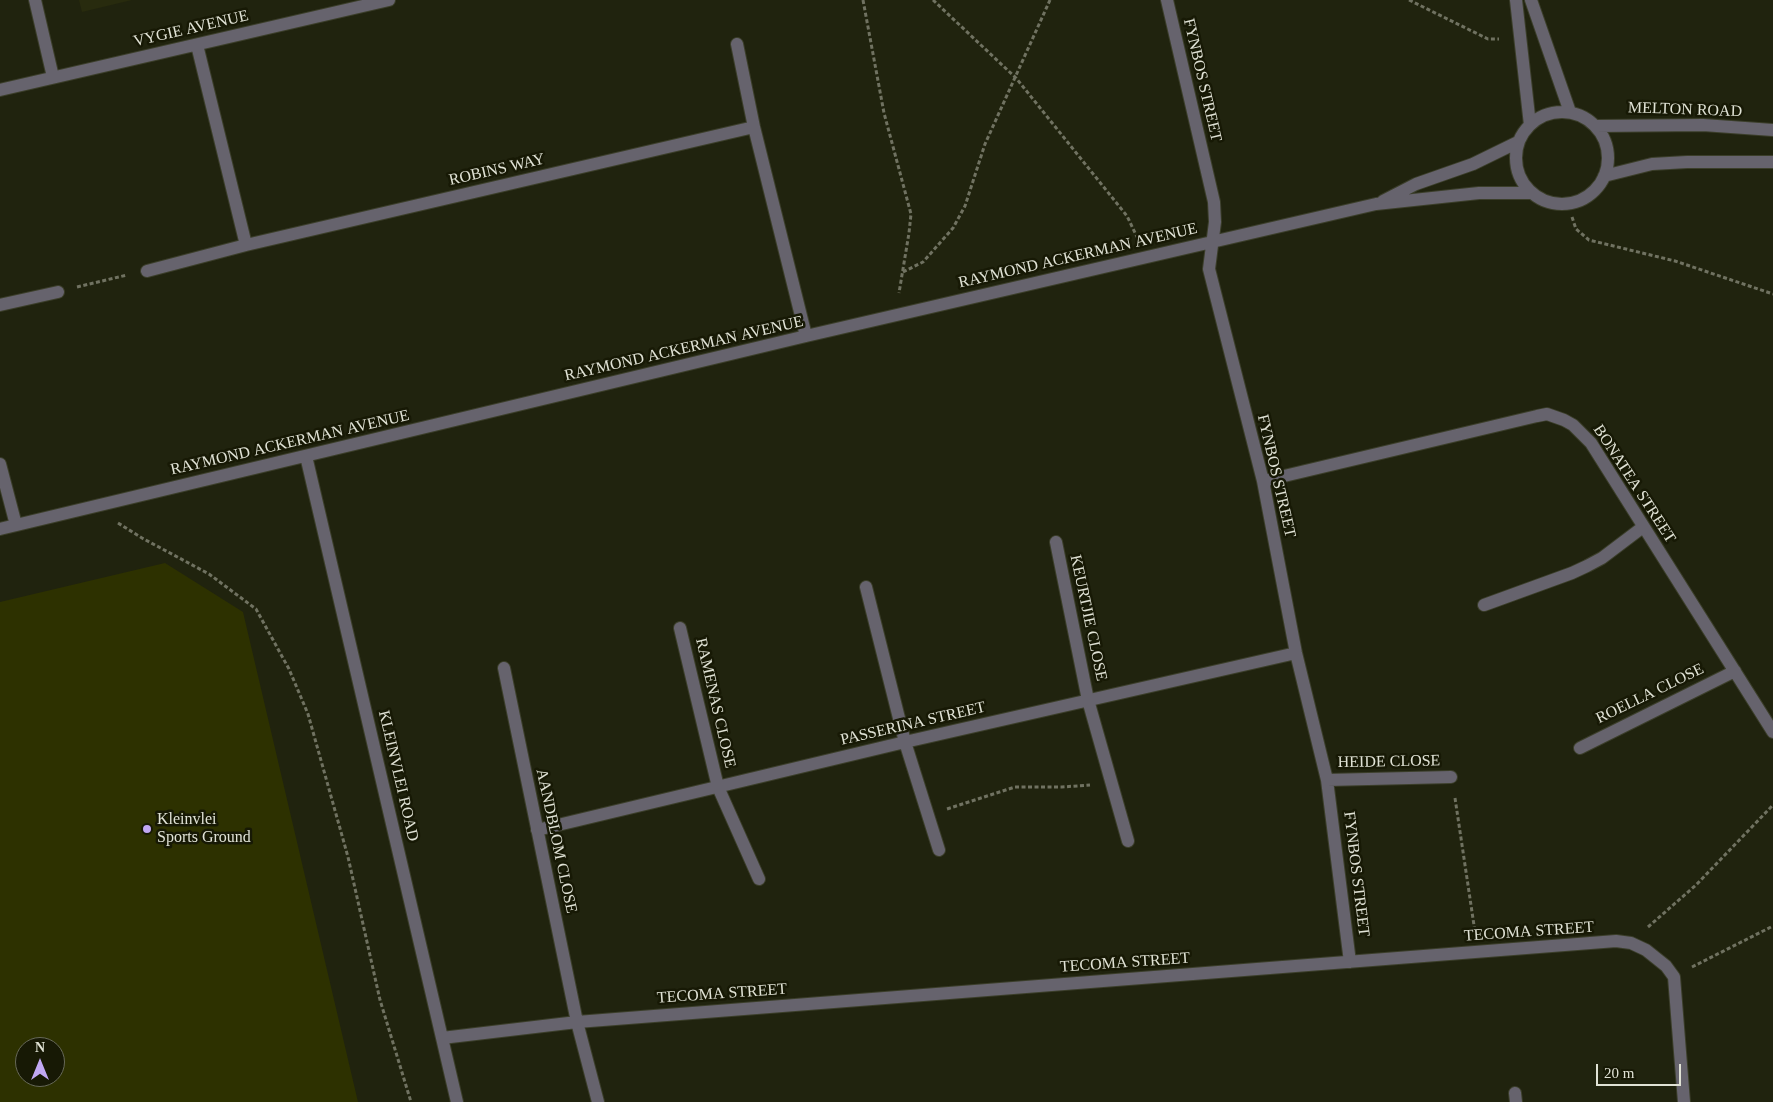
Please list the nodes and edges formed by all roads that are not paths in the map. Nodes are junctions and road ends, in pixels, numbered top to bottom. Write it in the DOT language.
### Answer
graph roads {
  1 [pos="35,0"];
  2 [pos="389,0"];
  3 [pos="1167,0"];
  4 [pos="1516,0"];
  5 [pos="1531,0"];
  6 [pos="737,44"];
  7 [pos="197,45"];
  8 [pos="53,78"];
  9 [pos="0,90"];
  10 [pos="1570,112"];
  11 [pos="1530,125"];
  12 [pos="1595,126"];
  13 [pos="754,127"];
  14 [pos="1773,130"];
  15 [pos="1518,142"];
  16 [pos="1773,162"];
  17 [pos="1604,176"];
  18 [pos="1532,193"];
  19 [pos="1376,204"];
  20 [pos="1211,241"];
  21 [pos="246,245"];
  22 [pos="147,271"];
  23 [pos="58,292"];
  24 [pos="0,305"];
  25 [pos="806,336"];
  26 [pos="306,456"];
  27 [pos="0,464"];
  28 [pos="1263,480"];
  29 [pos="16,525"];
  30 [pos="1643,527"];
  31 [pos="0,528"];
  32 [pos="1056,542"];
  33 [pos="866,587"];
  34 [pos="1484,605"];
  35 [pos="680,628"];
  36 [pos="1296,653"];
  37 [pos="504,668"];
  38 [pos="1735,670"];
  39 [pos="1088,700"];
  40 [pos="1773,732"];
  41 [pos="905,742"];
  42 [pos="1580,748"];
  43 [pos="1451,777"];
  44 [pos="1327,780"];
  45 [pos="718,787"];
  46 [pos="538,830"];
  47 [pos="1128,841"];
  48 [pos="939,850"];
  49 [pos="759,879"];
  50 [pos="1350,962"];
  51 [pos="577,1022"];
  52 [pos="442,1038"];
  53 [pos="457,1102"];
  54 [pos="598,1102"];
  55 [pos="1684,1102"];
  1 -- 8 [label="street"];
  2 -- 7 [label="street, VYGIE AVENUE"];
  3 -- 20 [label="street, FYNBOS STREET"];
  4 -- 11 [label="street"];
  5 -- 10 [label="street"];
  6 -- 13 [label="street"];
  7 -- 8 [label="street, VYGIE AVENUE"];
  7 -- 21 [label="street"];
  8 -- 9 [label="street, VYGIE AVENUE"];
  10 -- 11 [label="street"];
  10 -- 12 [label="street"];
  11 -- 15 [label="street"];
  12 -- 14 [label="street, MELTON ROAD"];
  12 -- 17 [label="street"];
  13 -- 21 [label="street, ROBINS WAY"];
  13 -- 25 [label="street"];
  15 -- 18 [label="street"];
  15 -- 19 [label="street, RAYMOND ACKERMAN AVENUE"];
  16 -- 17 [label="street"];
  17 -- 18 [label="street"];
  18 -- 19 [label="street, RAYMOND ACKERMAN AVENUE"];
  19 -- 20 [label="street, RAYMOND ACKERMAN AVENUE"];
  20 -- 25 [label="street, RAYMOND ACKERMAN AVENUE"];
  20 -- 28 [label="street, FYNBOS STREET"];
  21 -- 22 [label="street, ROBINS WAY"];
  23 -- 24 [label="street"];
  25 -- 26 [label="street, RAYMOND ACKERMAN AVENUE"];
  26 -- 29 [label="street, RAYMOND ACKERMAN AVENUE"];
  26 -- 52 [label="street, KLEINVLEI ROAD"];
  27 -- 29 [label="street"];
  28 -- 30 [label="street, BONATEA STREET"];
  28 -- 36 [label="street, FYNBOS STREET"];
  29 -- 31 [label="street, RAYMOND ACKERMAN AVENUE"];
  30 -- 34 [label="street"];
  30 -- 38 [label="street, BONATEA STREET"];
  32 -- 39 [label="street, KEURTJIE CLOSE"];
  33 -- 41 [label="street"];
  35 -- 45 [label="street, RAMENAS CLOSE"];
  36 -- 39 [label="street, PASSERINA STREET"];
  36 -- 44 [label="street, FYNBOS STREET"];
  37 -- 46 [label="street, AANDBLOM CLOSE"];
  38 -- 40 [label="street, BONATEA STREET"];
  38 -- 42 [label="street, ROELLA CLOSE"];
  39 -- 41 [label="street, PASSERINA STREET"];
  39 -- 47 [label="street, KEURTJIE CLOSE"];
  41 -- 45 [label="street, PASSERINA STREET"];
  41 -- 48 [label="street"];
  43 -- 44 [label="street, HEIDE CLOSE"];
  44 -- 50 [label="street, FYNBOS STREET"];
  45 -- 46 [label="street, PASSERINA STREET"];
  45 -- 49 [label="street, RAMENAS CLOSE"];
  46 -- 51 [label="street, AANDBLOM CLOSE"];
  50 -- 51 [label="street, TECOMA STREET"];
  50 -- 55 [label="street, TECOMA STREET"];
  51 -- 52 [label="street, TECOMA STREET"];
  51 -- 54 [label="street, AANDBLOM CLOSE"];
  52 -- 53 [label="street, KLEINVLEI ROAD"];
}
